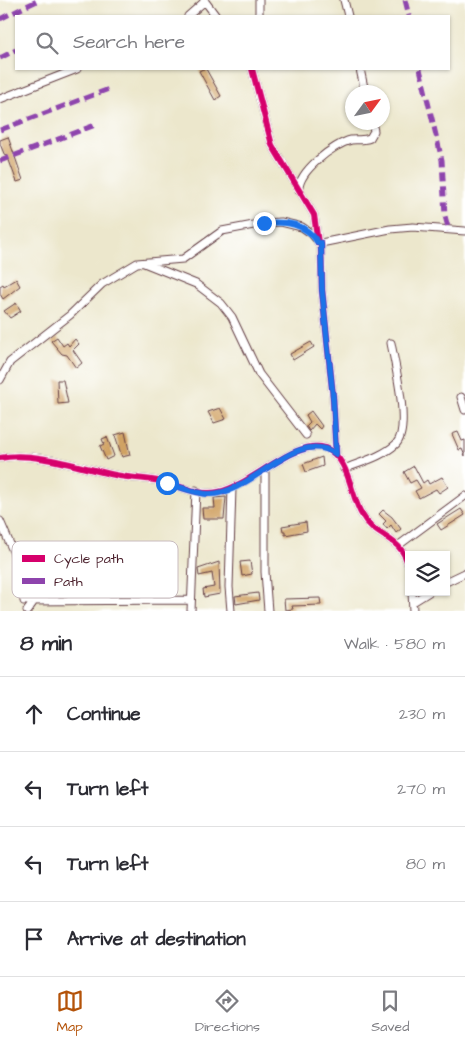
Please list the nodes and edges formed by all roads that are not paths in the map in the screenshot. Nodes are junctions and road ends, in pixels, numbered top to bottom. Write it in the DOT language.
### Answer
graph roads {
  1 [pos="205,0"];
  2 [pos="259,0"];
  3 [pos="344,0"];
  4 [pos="189,15"];
  5 [pos="215,15"];
  6 [pos="259,15"];
  7 [pos="348,15"];
  8 [pos="74,70"];
  9 [pos="360,70"];
  10 [pos="252,73"];
  11 [pos="363,85"];
  12 [pos="0,99"];
  13 [pos="374,130"];
  14 [pos="299,191"];
  15 [pos="465,231"];
  16 [pos="320,243"];
  17 [pos="142,262"];
  18 [pos="391,343"];
  19 [pos="0,380"];
  20 [pos="461,396"];
  21 [pos="465,410"];
  22 [pos="306,435"];
  23 [pos="336,454"];
  24 [pos="0,458"];
  25 [pos="344,469"];
  26 [pos="265,470"];
  27 [pos="232,488"];
  28 [pos="196,490"];
  29 [pos="465,496"];
  30 [pos="0,521"];
  31 [pos="399,545"];
  32 [pos="12,549"];
  33 [pos="405,554"];
  34 [pos="465,573"];
  35 [pos="450,580"];
  36 [pos="412,596"];
  37 [pos="423,596"];
  38 [pos="23,598"];
  39 [pos="35,600"];
  40 [pos="190,600"];
  41 [pos="413,602"];
  42 [pos="27,611"];
  43 [pos="191,611"];
  44 [pos="231,611"];
  45 [pos="268,611"];
  46 [pos="412,611"];
  1 -- 4 [label="street"];
  1 -- 5 [label="street"];
  2 -- 6 [label="street"];
  3 -- 7 [label="street"];
  8 -- 12 [label="street"];
  9 -- 11 [label="street"];
  10 -- 14 [label="street"];
  13 -- 14 [label="street"];
  14 -- 16 [label="street"];
  15 -- 16 [label="street"];
  16 -- 17 [label="street"];
  16 -- 23 [label="street"];
  17 -- 19 [label="street"];
  17 -- 22 [label="street"];
  18 -- 25 [label="street"];
  20 -- 21 [label="street"];
  23 -- 25 [label="street"];
  23 -- 26 [label="street"];
  24 -- 28 [label="street"];
  25 -- 31 [label="street"];
  26 -- 27 [label="street"];
  26 -- 45 [label="street"];
  27 -- 28 [label="street"];
  27 -- 44 [label="street"];
  28 -- 40 [label="street"];
  29 -- 31 [label="street"];
  30 -- 32 [label="street"];
  31 -- 33 [label="street"];
  34 -- 35 [label="street"];
  36 -- 41 [label="street"];
  37 -- 41 [label="street"];
  38 -- 39 [label="street"];
  39 -- 40 [label="street"];
  39 -- 42 [label="street"];
  40 -- 43 [label="street"];
  41 -- 46 [label="street"];
}
